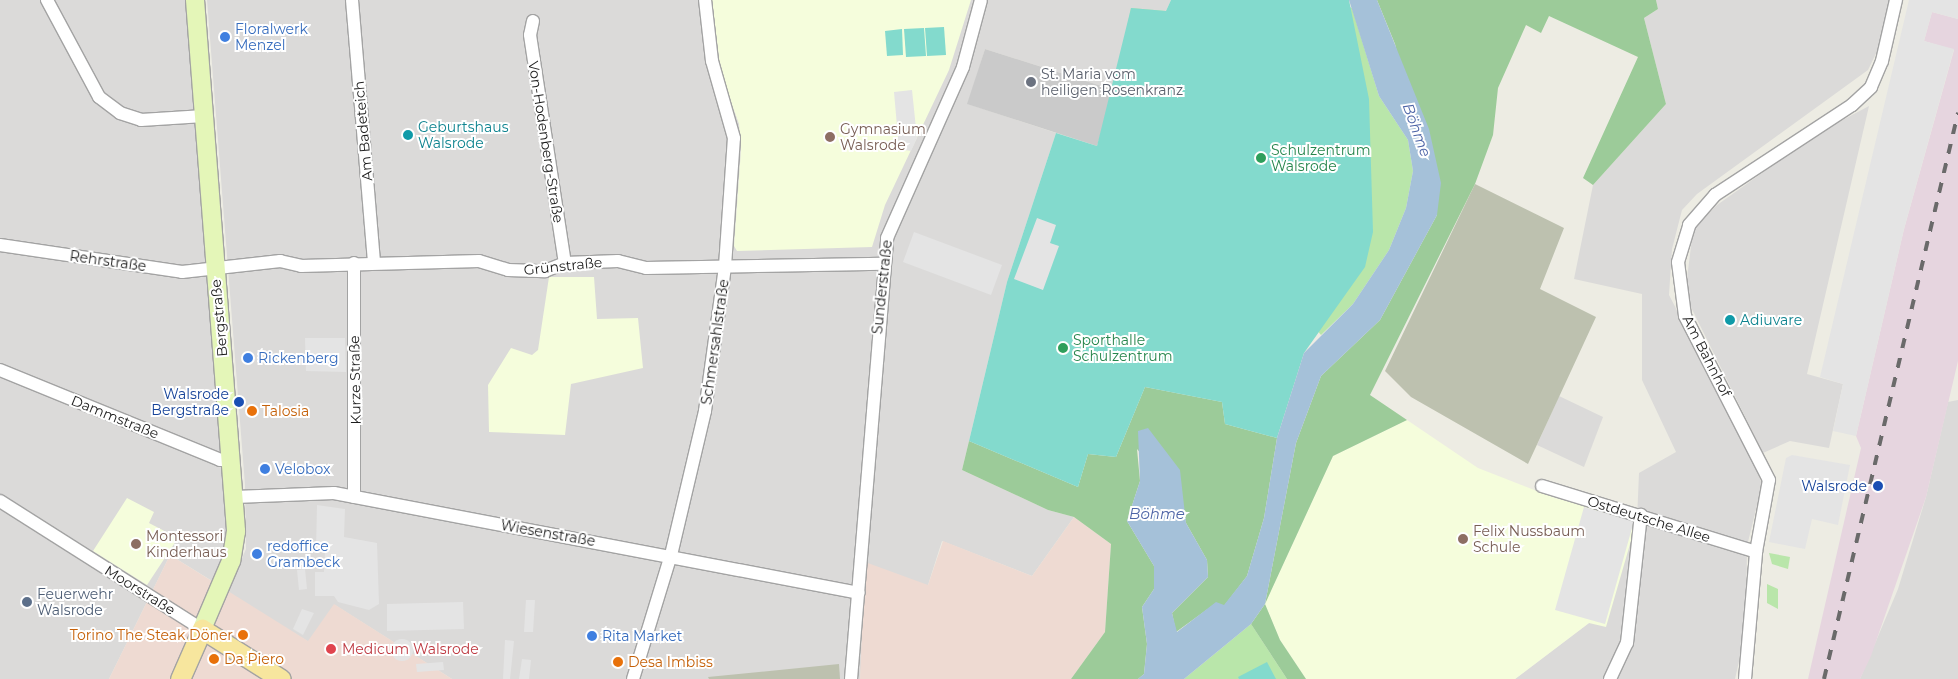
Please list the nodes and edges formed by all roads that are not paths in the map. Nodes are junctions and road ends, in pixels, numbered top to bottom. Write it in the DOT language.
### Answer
graph roads {
  1 [pos="47,0"];
  2 [pos="195,0"];
  3 [pos="352,0"];
  4 [pos="705,0"];
  5 [pos="981,0"];
  6 [pos="1896,0"];
  7 [pos="533,21"];
  8 [pos="204,116"];
  9 [pos="0,246"];
  10 [pos="374,262"];
  11 [pos="354,263"];
  12 [pos="565,263"];
  13 [pos="883,264"];
  14 [pos="726,266"];
  15 [pos="216,271"];
  16 [pos="0,370"];
  17 [pos="232,460"];
  18 [pos="1542,486"];
  19 [pos="234,497"];
  20 [pos="354,497"];
  21 [pos="0,501"];
  22 [pos="1641,515"];
  23 [pos="1756,552"];
  24 [pos="672,556"];
  25 [pos="859,593"];
  26 [pos="202,630"];
  27 [pos="180,679"];
  28 [pos="282,679"];
  29 [pos="633,679"];
  30 [pos="851,679"];
  31 [pos="1610,679"];
  32 [pos="1745,679"];
  1 -- 8 [label="street"];
  2 -- 8 [label="main road, Bergstraße"];
  3 -- 10 [label="street, Am Badeteich"];
  4 -- 14 [label="street, Schmersahlstraße"];
  5 -- 13 [label="street, Sunderstraße"];
  6 -- 23 [label="street, Am Bahnhof"];
  7 -- 12 [label="street, Von-Hodenberg-Straße"];
  8 -- 15 [label="main road, Bergstraße"];
  9 -- 15 [label="street, Rehrstraße"];
  10 -- 11 [label="street, Grünstraße"];
  10 -- 12 [label="street, Grünstraße"];
  11 -- 15 [label="street, Grünstraße"];
  11 -- 20 [label="street, Kurze Straße"];
  12 -- 14 [label="street, Grünstraße"];
  13 -- 14 [label="street, Grünstraße"];
  13 -- 25 [label="street, Sunderstraße"];
  14 -- 24 [label="street, Schmersahlstraße"];
  15 -- 17 [label="main road, Bergstraße"];
  16 -- 17 [label="street, Dammstraße"];
  17 -- 19 [label="main road, Bergstraße"];
  18 -- 22 [label="street, Ostdeutsche Allee"];
  19 -- 20 [label="street, Wiesenstraße"];
  19 -- 26 [label="main road, Bergstraße"];
  20 -- 24 [label="street, Wiesenstraße"];
  21 -- 26 [label="street, Moorstraße"];
  22 -- 23 [label="street, Ostdeutsche Allee"];
  22 -- 31 [label="street"];
  23 -- 32 [label="street, Am Bahnhof"];
  24 -- 25 [label="street, Wiesenstraße"];
  24 -- 29 [label="street, Schmersahlstraße"];
  25 -- 30 [label="street, Sunderstraße"];
  26 -- 27 [label="main road"];
  26 -- 28 [label="main road, Moorstraße"];
}
